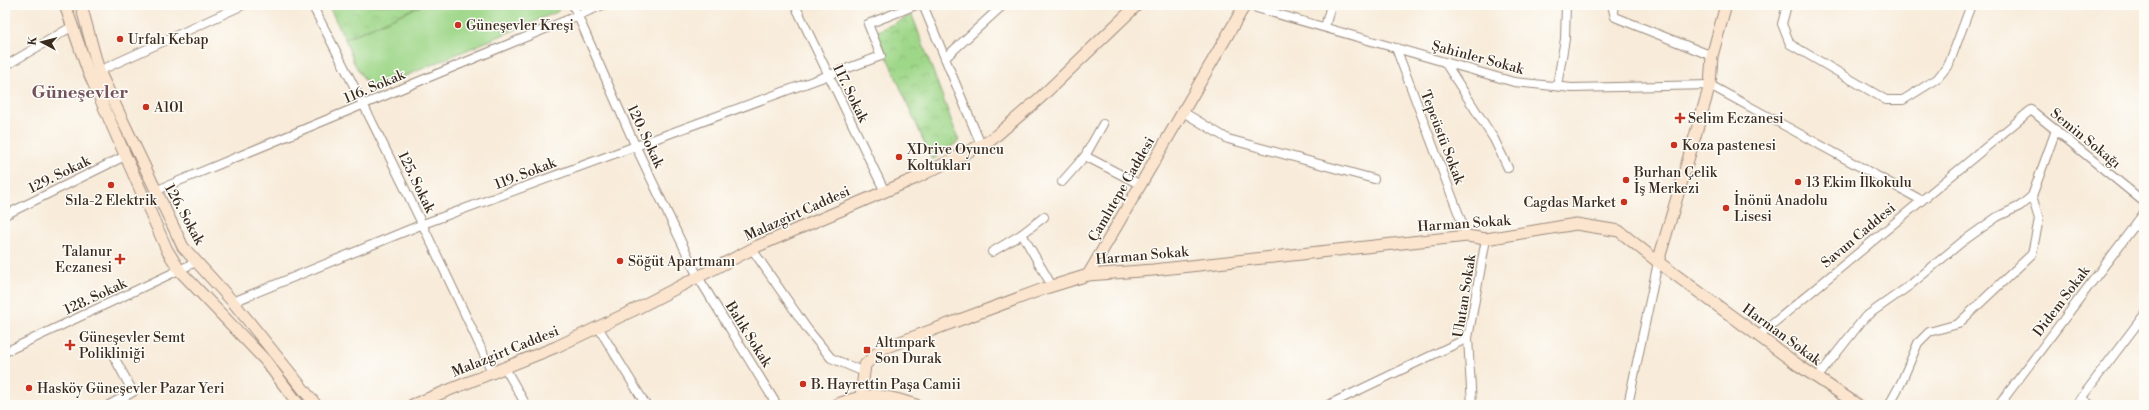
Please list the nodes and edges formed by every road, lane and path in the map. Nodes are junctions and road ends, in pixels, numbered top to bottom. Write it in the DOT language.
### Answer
graph roads {
  1 [pos="65,5"];
  2 [pos="81,5"];
  3 [pos="243,5"];
  4 [pos="312,5"];
  5 [pos="573,5"];
  6 [pos="603,5"];
  7 [pos="795,5"];
  8 [pos="916,5"];
  9 [pos="923,5"];
  10 [pos="1003,5"];
  11 [pos="1137,5"];
  12 [pos="1245,5"];
  13 [pos="1331,5"];
  14 [pos="1566,5"];
  15 [pos="1612,5"];
  16 [pos="1726,5"];
  17 [pos="1787,5"];
  18 [pos="1971,5"];
  19 [pos="578,16"];
  20 [pos="73,26"];
  21 [pos="1325,27"];
  22 [pos="1396,48"];
  23 [pos="1712,56"];
  24 [pos="945,58"];
  25 [pos="1446,64"];
  26 [pos="5,66"];
  27 [pos="99,71"];
  28 [pos="829,77"];
  29 [pos="1710,85"];
  30 [pos="1557,86"];
  31 [pos="364,104"];
  32 [pos="2031,110"];
  33 [pos="1183,112"];
  34 [pos="1103,124"];
  35 [pos="2056,130"];
  36 [pos="635,145"];
  37 [pos="981,145"];
  38 [pos="125,156"];
  39 [pos="1085,156"];
  40 [pos="1508,168"];
  41 [pos="1374,179"];
  42 [pos="1062,182"];
  43 [pos="1141,185"];
  44 [pos="155,191"];
  45 [pos="885,192"];
  46 [pos="2032,196"];
  47 [pos="1921,200"];
  48 [pos="2144,202"];
  49 [pos="2144,213"];
  50 [pos="5,215"];
  51 [pos="1044,217"];
  52 [pos="424,224"];
  53 [pos="1022,234"];
  54 [pos="1467,236"];
  55 [pos="1486,239"];
  56 [pos="752,249"];
  57 [pos="992,252"];
  58 [pos="196,262"];
  59 [pos="1658,262"];
  60 [pos="180,270"];
  61 [pos="1088,275"];
  62 [pos="698,277"];
  63 [pos="1052,286"];
  64 [pos="232,302"];
  65 [pos="2144,316"];
  66 [pos="598,327"];
  67 [pos="1758,336"];
  68 [pos="1468,338"];
  69 [pos="5,352"];
  70 [pos="114,357"];
  71 [pos="505,368"];
  72 [pos="864,372"];
  73 [pos="493,374"];
  74 [pos="1817,378"];
  75 [pos="861,396"];
  76 [pos="2081,398"];
  77 [pos="109,405"];
  78 [pos="299,405"];
  79 [pos="316,405"];
  80 [pos="412,405"];
  81 [pos="526,405"];
  82 [pos="646,405"];
  83 [pos="777,405"];
  84 [pos="835,405"];
  85 [pos="916,405"];
  86 [pos="1328,405"];
  87 [pos="1472,405"];
  88 [pos="1628,405"];
  89 [pos="1858,405"];
  90 [pos="1889,405"];
  91 [pos="1999,405"];
  92 [pos="2076,405"];
  93 [pos="2091,405"];
  1 -- 20 [label="street, 126. Sokak"];
  2 -- 27 [label="street, 126. Sokak"];
  3 -- 27 [label="street"];
  4 -- 31 [label="street, 125. Sokak"];
  5 -- 19 [label="street, 120. Sokak"];
  6 -- 19 [label="street, 116. Sokak"];
  7 -- 28 [label="street, 117. Sokak"];
  8 -- 28 [label="street, 119. Sokak"];
  9 -- 24 [label="street"];
  10 -- 24 [label="street"];
  11 -- 37 [label="street, Malazgirt Caddesi"];
  12 -- 21 [label="street, Şahinler Sokak"];
  12 -- 33 [label="street, Çamlıtepe Caddesi"];
  13 -- 21 [label="street"];
  14 -- 30 [label="street"];
  15 -- 23 [label="street"];
  16 -- 23 [label="street"];
  17 -- 18 [label="street"];
  19 -- 31 [label="street, 116. Sokak"];
  19 -- 36 [label="street, 120. Sokak"];
  20 -- 26 [label="street"];
  20 -- 38 [label="street, 126. Sokak"];
  21 -- 22 [label="street, Şahinler Sokak"];
  22 -- 25 [label="street, Şahinler Sokak"];
  22 -- 54 [label="street, Tepeüstü Sokak"];
  23 -- 29 [label="street"];
  24 -- 37 [label="street"];
  25 -- 30 [label="street, Şahinler Sokak"];
  25 -- 40 [label="street"];
  27 -- 44 [label="street, 126. Sokak"];
  28 -- 36 [label="street, 119. Sokak"];
  28 -- 45 [label="street, 117. Sokak"];
  29 -- 30 [label="street, Şahinler Sokak"];
  29 -- 47 [label="street"];
  29 -- 59 [label="street"];
  31 -- 44 [label="street, 116. Sokak"];
  31 -- 52 [label="street, 125. Sokak"];
  32 -- 35 [label="street, Semin Sokağı"];
  32 -- 47 [label="street, Savun Caddesi"];
  33 -- 41 [label="street"];
  33 -- 43 [label="street, Çamlıtepe Caddesi"];
  34 -- 39 [label="street"];
  35 -- 46 [label="street"];
  35 -- 48 [label="street, Semin Sokağı"];
  36 -- 52 [label="street, 119. Sokak"];
  36 -- 62 [label="street, 120. Sokak"];
  37 -- 45 [label="street, Malazgirt Caddesi"];
  38 -- 50 [label="street, 129. Sokak"];
  38 -- 60 [label="street, 126. Sokak"];
  39 -- 42 [label="street"];
  39 -- 43 [label="street"];
  43 -- 61 [label="street, Çamlıtepe Caddesi"];
  44 -- 58 [label="street, 126. Sokak"];
  45 -- 56 [label="street, Malazgirt Caddesi"];
  46 -- 74 [label="street"];
  46 -- 90 [label="street"];
  47 -- 67 [label="street, Savun Caddesi"];
  49 -- 91 [label="street, Didem Sokak"];
  51 -- 53 [label="street"];
  52 -- 64 [label="street, 119. Sokak"];
  52 -- 73 [label="street, 125. Sokak"];
  53 -- 57 [label="street"];
  53 -- 63 [label="street"];
  54 -- 55 [label="street, Harman Sokak"];
  54 -- 61 [label="street, Harman Sokak"];
  55 -- 59 [label="street, Harman Sokak"];
  55 -- 68 [label="street, Ulutan Sokak"];
  56 -- 62 [label="street, Malazgirt Caddesi"];
  56 -- 72 [label="street"];
  58 -- 60 [label="street, 128. Sokak"];
  58 -- 64 [label="street, 126. Sokak"];
  59 -- 67 [label="street, Harman Sokak"];
  59 -- 88 [label="street"];
  60 -- 69 [label="street, 128. Sokak"];
  60 -- 78 [label="street, 126. Sokak"];
  61 -- 63 [label="street"];
  62 -- 66 [label="street, Malazgirt Caddesi"];
  62 -- 83 [label="street, Balık Sokak"];
  63 -- 72 [label="street"];
  64 -- 79 [label="street, 126. Sokak"];
  65 -- 76 [label="street"];
  66 -- 71 [label="street, Malazgirt Caddesi"];
  66 -- 82 [label="street"];
  67 -- 74 [label="street, Harman Sokak"];
  68 -- 86 [label="street"];
  68 -- 87 [label="street, Ulutan Sokak"];
  70 -- 77 [label="street"];
  71 -- 73 [label="street, Malazgirt Caddesi"];
  71 -- 81 [label="street"];
  72 -- 75 [label="street"];
  73 -- 80 [label="street, Malazgirt Caddesi"];
  74 -- 89 [label="street, Harman Sokak"];
  75 -- 84 [label="street"];
  75 -- 85 [label="street"];
  76 -- 92 [label="street"];
  76 -- 93 [label="street"];
}
